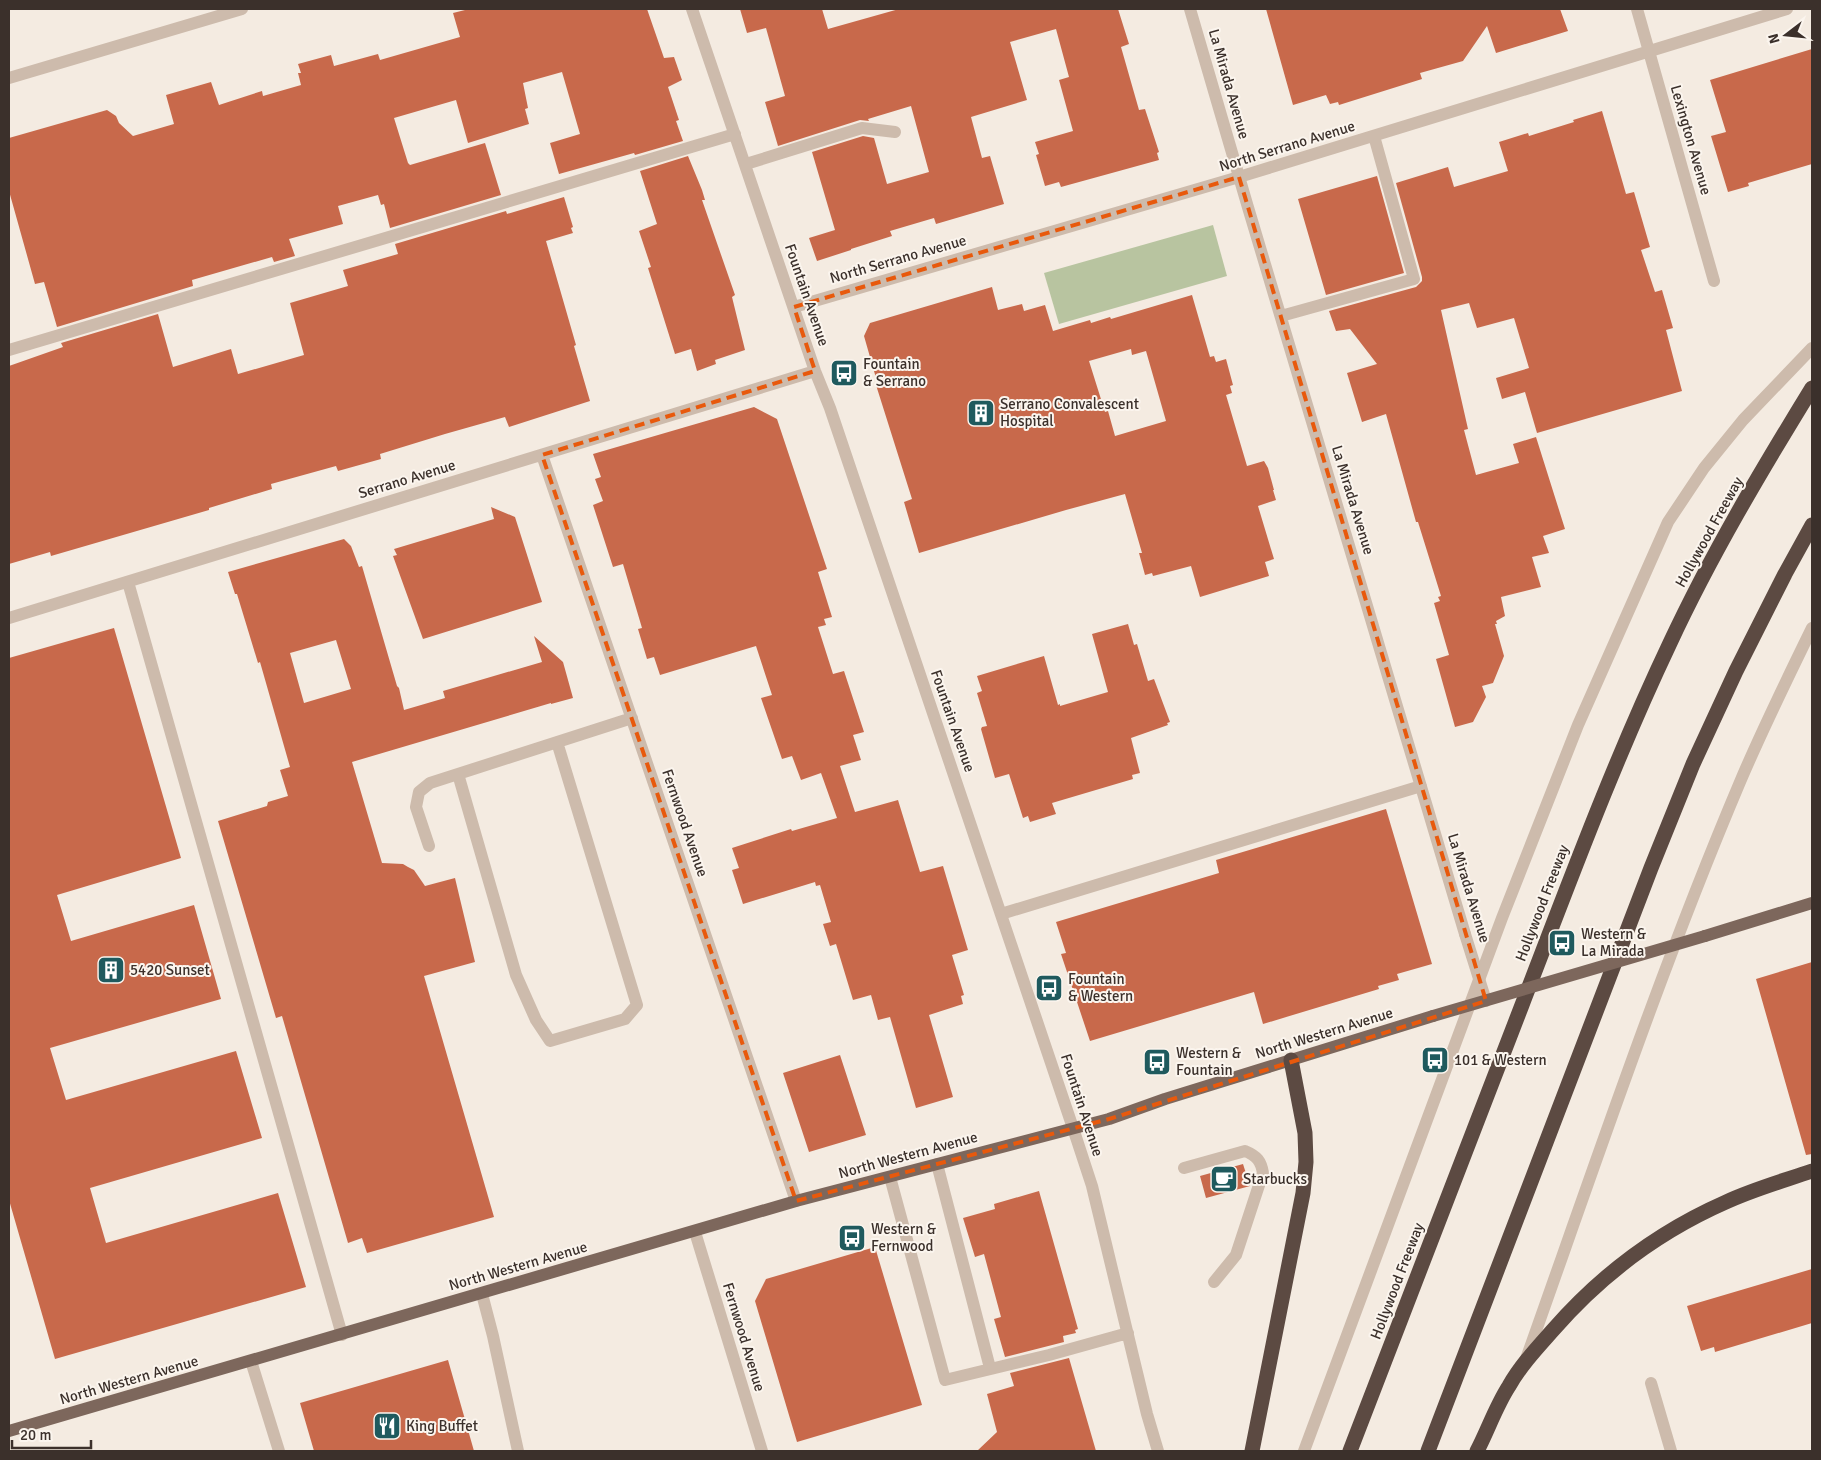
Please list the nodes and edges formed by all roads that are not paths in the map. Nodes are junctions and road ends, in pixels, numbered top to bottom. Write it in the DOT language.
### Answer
graph roads {
  1 [pos="242,9"];
  2 [pos="692,9"];
  3 [pos="1190,9"];
  4 [pos="1637,9"];
  5 [pos="1787,9"];
  6 [pos="1649,52"];
  7 [pos="9,78"];
  8 [pos="894,132"];
  9 [pos="735,134"];
  10 [pos="1374,136"];
  11 [pos="746,164"];
  12 [pos="1239,177"];
  13 [pos="1714,281"];
  14 [pos="794,307"];
  15 [pos="1281,316"];
  16 [pos="1812,348"];
  17 [pos="9,350"];
  18 [pos="815,371"];
  19 [pos="1812,388"];
  20 [pos="542,455"];
  21 [pos="1812,525"];
  22 [pos="128,582"];
  23 [pos="9,618"];
  24 [pos="1812,628"];
  25 [pos="632,718"];
  26 [pos="557,742"];
  27 [pos="458,774"];
  28 [pos="1421,786"];
  29 [pos="428,846"];
  30 [pos="1812,903"];
  31 [pos="1001,914"];
  32 [pos="1486,1001"];
  33 [pos="1292,1060"];
  34 [pos="1073,1128"];
  35 [pos="937,1164"];
  36 [pos="1184,1168"];
  37 [pos="1812,1171"];
  38 [pos="890,1177"];
  39 [pos="796,1201"];
  40 [pos="696,1232"];
  41 [pos="1214,1282"];
  42 [pos="482,1294"];
  43 [pos="1128,1333"];
  44 [pos="342,1335"];
  45 [pos="251,1361"];
  46 [pos="1525,1361"];
  47 [pos="990,1368"];
  48 [pos="1652,1383"];
  49 [pos="9,1431"];
  50 [pos="279,1451"];
  51 [pos="518,1451"];
  52 [pos="762,1451"];
  53 [pos="1158,1451"];
  54 [pos="1252,1451"];
  55 [pos="1304,1451"];
  56 [pos="1350,1451"];
  57 [pos="1428,1451"];
  58 [pos="1477,1451"];
  59 [pos="1671,1451"];
  1 -- 7 [label="street"];
  2 -- 9 [label="street, Fountain Avenue"];
  3 -- 12 [label="street, La Mirada Avenue"];
  4 -- 6 [label="street, Lexington Avenue"];
  5 -- 6 [label="street, North Serrano Avenue"];
  6 -- 10 [label="street, North Serrano Avenue"];
  6 -- 13 [label="street, Lexington Avenue"];
  8 -- 11 [label="street"];
  9 -- 11 [label="street, Fountain Avenue"];
  9 -- 17 [label="street"];
  10 -- 12 [label="street, North Serrano Avenue"];
  10 -- 15 [label="street"];
  11 -- 14 [label="street, Fountain Avenue"];
  12 -- 14 [label="street, North Serrano Avenue"];
  12 -- 15 [label="street, La Mirada Avenue"];
  14 -- 18 [label="street, Fountain Avenue"];
  15 -- 28 [label="street, La Mirada Avenue"];
  16 -- 55 [label="street"];
  18 -- 20 [label="street, Serrano Avenue"];
  18 -- 31 [label="street, Fountain Avenue"];
  19 -- 56 [label="highway, Hollywood Freeway"];
  20 -- 22 [label="street, Serrano Avenue"];
  20 -- 25 [label="street, Fernwood Avenue"];
  21 -- 57 [label="highway"];
  22 -- 23 [label="street, Serrano Avenue"];
  22 -- 44 [label="street"];
  24 -- 46 [label="street"];
  25 -- 26 [label="street"];
  25 -- 39 [label="street, Fernwood Avenue"];
  26 -- 27 [label="street"];
  26 -- 27 [label="street"];
  27 -- 29 [label="street"];
  28 -- 31 [label="street"];
  28 -- 32 [label="street, La Mirada Avenue, bridge"];
  30 -- 32 [label="main road, North Western Avenue, bridge"];
  31 -- 34 [label="street, Fountain Avenue"];
  32 -- 33 [label="main road, North Western Avenue, bridge"];
  33 -- 34 [label="main road, North Western Avenue"];
  33 -- 54 [label="highway"];
  34 -- 35 [label="main road, North Western Avenue"];
  34 -- 43 [label="street, Fountain Avenue"];
  35 -- 38 [label="main road, North Western Avenue"];
  35 -- 47 [label="street"];
  36 -- 41 [label="street"];
  37 -- 46 [label="highway"];
  38 -- 39 [label="main road, North Western Avenue"];
  38 -- 47 [label="street"];
  39 -- 40 [label="main road, North Western Avenue"];
  40 -- 42 [label="main road, North Western Avenue"];
  40 -- 52 [label="street, Fernwood Avenue"];
  42 -- 44 [label="main road, North Western Avenue"];
  42 -- 51 [label="street"];
  43 -- 47 [label="street"];
  43 -- 53 [label="street, Fountain Avenue"];
  44 -- 45 [label="main road, North Western Avenue"];
  45 -- 49 [label="main road, North Western Avenue"];
  45 -- 50 [label="street"];
  46 -- 58 [label="highway"];
  48 -- 59 [label="street"];
}
